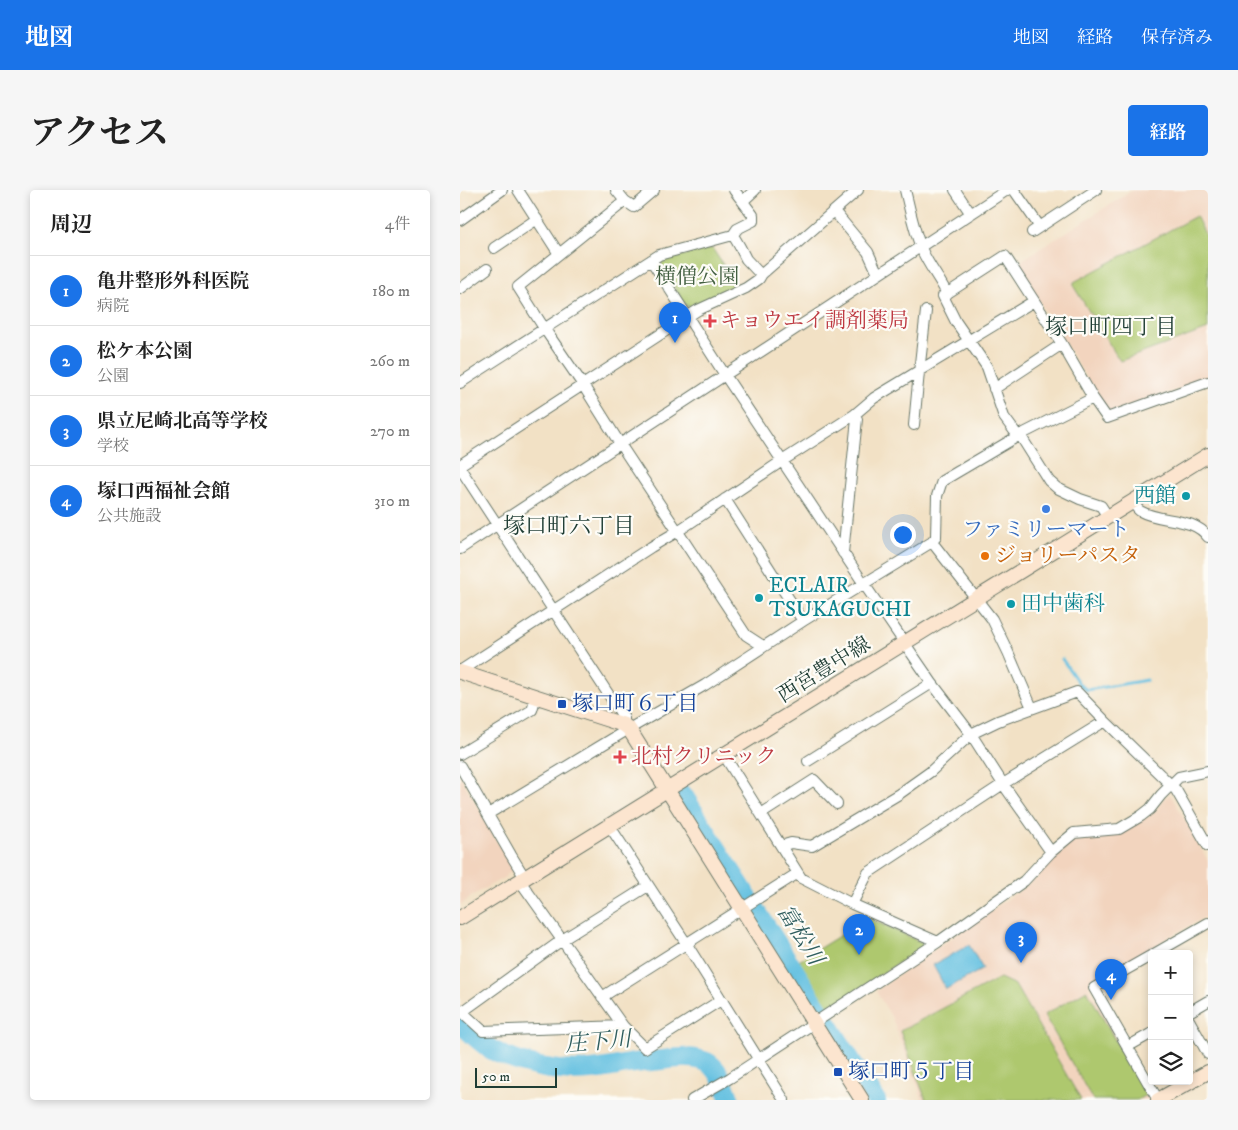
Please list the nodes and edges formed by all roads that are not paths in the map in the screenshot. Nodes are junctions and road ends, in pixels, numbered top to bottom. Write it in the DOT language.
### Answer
graph roads {
  1 [pos="502,190"];
  2 [pos="518,190"];
  3 [pos="616,190"];
  4 [pos="654,190"];
  5 [pos="734,190"];
  6 [pos="755,190"];
  7 [pos="858,190"];
  8 [pos="904,190"];
  9 [pos="955,190"];
  10 [pos="1007,190"];
  11 [pos="1014,190"];
  12 [pos="1096,190"];
  13 [pos="743,200"];
  14 [pos="626,201"];
  15 [pos="834,211"];
  16 [pos="971,214"];
  17 [pos="537,219"];
  18 [pos="460,220"];
  19 [pos="733,235"];
  20 [pos="920,246"];
  21 [pos="494,248"];
  22 [pos="559,254"];
  23 [pos="651,260"];
  24 [pos="487,269"];
  25 [pos="878,274"];
  26 [pos="761,276"];
  27 [pos="460,289"];
  28 [pos="946,294"];
  29 [pos="1034,301"];
  30 [pos="926,311"];
  31 [pos="687,317"];
  32 [pos="544,328"];
  33 [pos="969,341"];
  34 [pos="1062,344"];
  35 [pos="918,372"];
  36 [pos="725,376"];
  37 [pos="1208,382"];
  38 [pos="460,383"];
  39 [pos="583,385"];
  40 [pos="994,389"];
  41 [pos="1094,398"];
  42 [pos="854,415"];
  43 [pos="914,425"];
  44 [pos="1018,435"];
  45 [pos="620,444"];
  46 [pos="1208,455"];
  47 [pos="782,461"];
  48 [pos="460,467"];
  49 [pos="725,499"];
  50 [pos="1133,502"];
  51 [pos="1108,517"];
  52 [pos="497,525"];
  53 [pos="1204,526"];
  54 [pos="678,531"];
  55 [pos="1208,537"];
  56 [pos="932,542"];
  57 [pos="460,549"];
  58 [pos="844,553"];
  59 [pos="864,584"];
  60 [pos="976,599"];
  61 [pos="554,611"];
  62 [pos="803,621"];
  63 [pos="905,643"];
  64 [pos="763,646"];
  65 [pos="460,672"];
  66 [pos="932,683"];
  67 [pos="534,703"];
  68 [pos="1032,708"];
  69 [pos="1105,721"];
  70 [pos="626,727"];
  71 [pos="971,734"];
  72 [pos="460,754"];
  73 [pos="724,755"];
  74 [pos="808,761"];
  75 [pos="460,766"];
  76 [pos="1208,771"];
  77 [pos="1003,784"];
  78 [pos="1171,784"];
  79 [pos="666,790"];
  80 [pos="837,804"];
  81 [pos="488,814"];
  82 [pos="761,814"];
  83 [pos="609,825"];
  84 [pos="781,846"];
  85 [pos="1208,846"];
  86 [pos="1051,852"];
  87 [pos="798,873"];
  88 [pos="522,879"];
  89 [pos="648,886"];
  90 [pos="852,904"];
  91 [pos="747,905"];
  92 [pos="460,918"];
  93 [pos="1208,923"];
  94 [pos="562,940"];
  95 [pos="938,942"];
  96 [pos="686,943"];
  97 [pos="1161,950"];
  98 [pos="1148,957"];
  99 [pos="602,997"];
  100 [pos="721,1000"];
  101 [pos="1208,1001"];
  102 [pos="1193,1010"];
  103 [pos="461,1011"];
  104 [pos="820,1019"];
  105 [pos="623,1026"];
  106 [pos="1193,1027"];
  107 [pos="1148,1035"];
  108 [pos="1127,1047"];
  109 [pos="1208,1054"];
  110 [pos="759,1059"];
  111 [pos="1208,1072"];
  112 [pos="692,1100"];
  113 [pos="784,1100"];
  114 [pos="862,1100"];
  115 [pos="1158,1100"];
  1 -- 18 [label="street"];
  2 -- 17 [label="street"];
  3 -- 14 [label="street"];
  4 -- 14 [label="street"];
  5 -- 13 [label="street"];
  6 -- 13 [label="street"];
  7 -- 15 [label="street"];
  8 -- 20 [label="street"];
  9 -- 16 [label="street"];
  10 -- 16 [label="street"];
  11 -- 12 [label="street"];
  13 -- 19 [label="street"];
  14 -- 22 [label="street"];
  15 -- 25 [label="street"];
  15 -- 26 [label="street"];
  16 -- 20 [label="street"];
  17 -- 21 [label="street"];
  17 -- 22 [label="street"];
  19 -- 23 [label="street"];
  19 -- 26 [label="street"];
  20 -- 25 [label="street"];
  20 -- 28 [label="street"];
  22 -- 32 [label="street"];
  23 -- 31 [label="street"];
  23 -- 32 [label="street"];
  24 -- 27 [label="street"];
  25 -- 36 [label="street"];
  26 -- 31 [label="street"];
  28 -- 29 [label="street"];
  28 -- 33 [label="street"];
  29 -- 33 [label="street"];
  29 -- 34 [label="street"];
  30 -- 35 [label="street"];
  31 -- 36 [label="street"];
  31 -- 39 [label="street"];
  32 -- 38 [label="street"];
  32 -- 39 [label="street"];
  33 -- 35 [label="street"];
  33 -- 40 [label="street"];
  34 -- 40 [label="street"];
  34 -- 41 [label="street"];
  35 -- 42 [label="street"];
  35 -- 43 [label="street"];
  36 -- 45 [label="street"];
  36 -- 47 [label="street"];
  37 -- 41 [label="street"];
  39 -- 45 [label="street"];
  39 -- 48 [label="street"];
  40 -- 44 [label="street"];
  41 -- 44 [label="street"];
  42 -- 47 [label="street"];
  42 -- 58 [label="street"];
  44 -- 51 [label="street"];
  44 -- 56 [label="street"];
  45 -- 52 [label="street"];
  45 -- 54 [label="street"];
  46 -- 50 [label="main road, 西宮豊中線"];
  47 -- 49 [label="street"];
  47 -- 58 [label="street"];
  48 -- 52 [label="street"];
  49 -- 54 [label="street"];
  49 -- 62 [label="street"];
  50 -- 51 [label="main road, 西宮豊中線"];
  50 -- 53 [label="street"];
  51 -- 60 [label="main road, 西宮豊中線"];
  52 -- 57 [label="street"];
  52 -- 61 [label="street"];
  53 -- 55 [label="street"];
  54 -- 61 [label="street"];
  54 -- 64 [label="street"];
  56 -- 59 [label="street"];
  56 -- 60 [label="street"];
  58 -- 59 [label="street"];
  59 -- 62 [label="street"];
  59 -- 63 [label="street"];
  60 -- 63 [label="main road, 西宮豊中線"];
  60 -- 68 [label="street"];
  61 -- 65 [label="street"];
  61 -- 70 [label="street"];
  62 -- 64 [label="street"];
  63 -- 66 [label="street"];
  63 -- 73 [label="main road, 西宮豊中線"];
  64 -- 70 [label="street"];
  65 -- 67 [label="main road"];
  66 -- 71 [label="street"];
  66 -- 74 [label="street"];
  67 -- 70 [label="main road"];
  67 -- 72 [label="street"];
  68 -- 69 [label="street"];
  68 -- 71 [label="street"];
  69 -- 77 [label="street"];
  69 -- 78 [label="street"];
  70 -- 79 [label="main road"];
  70 -- 81 [label="street"];
  71 -- 77 [label="street"];
  71 -- 84 [label="street"];
  73 -- 79 [label="main road, 西宮豊中線"];
  73 -- 82 [label="street"];
  75 -- 81 [label="street"];
  76 -- 78 [label="street"];
  77 -- 86 [label="street"];
  77 -- 90 [label="street"];
  78 -- 85 [label="street"];
  78 -- 86 [label="street"];
  79 -- 83 [label="main road, 西宮豊中線"];
  79 -- 91 [label="main road"];
  80 -- 82 [label="street"];
  81 -- 88 [label="street"];
  82 -- 84 [label="street"];
  83 -- 88 [label="main road, 西宮豊中線"];
  83 -- 89 [label="street"];
  84 -- 87 [label="street"];
  86 -- 95 [label="street"];
  87 -- 90 [label="street"];
  87 -- 91 [label="street"];
  88 -- 92 [label="main road, 西宮豊中線"];
  88 -- 94 [label="street"];
  89 -- 94 [label="street"];
  89 -- 96 [label="street"];
  90 -- 95 [label="street"];
  91 -- 96 [label="street"];
  91 -- 104 [label="main road"];
  93 -- 97 [label="street"];
  94 -- 99 [label="street"];
  94 -- 103 [label="street"];
  95 -- 104 [label="street"];
  96 -- 99 [label="street"];
  96 -- 100 [label="street"];
  98 -- 108 [label="street"];
  99 -- 105 [label="street"];
  100 -- 105 [label="street"];
  100 -- 110 [label="street"];
  101 -- 102 [label="street"];
  103 -- 105 [label="street"];
  104 -- 110 [label="street"];
  104 -- 114 [label="main road"];
  106 -- 109 [label="street"];
  107 -- 108 [label="street"];
  108 -- 115 [label="street"];
  110 -- 112 [label="street"];
  110 -- 113 [label="street"];
  111 -- 115 [label="main road"];
}
